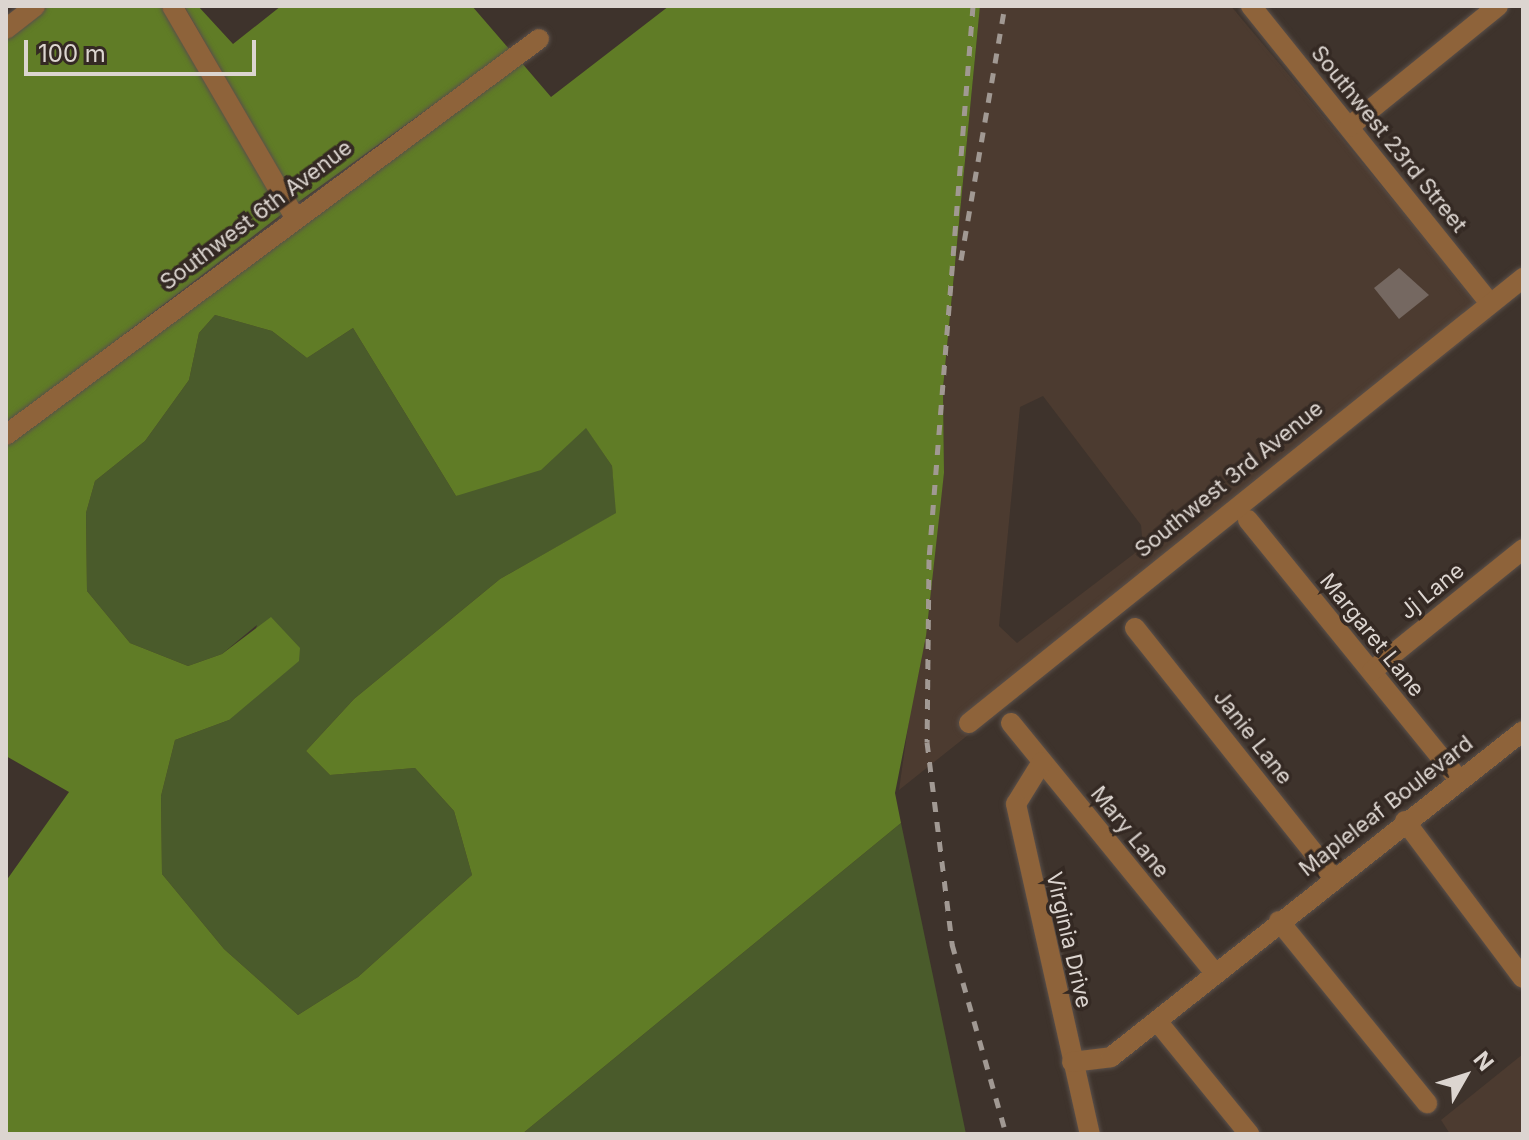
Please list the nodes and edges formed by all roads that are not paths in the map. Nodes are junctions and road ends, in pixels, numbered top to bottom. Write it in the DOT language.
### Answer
graph roads {
  1 [pos="35,6"];
  2 [pos="172,6"];
  3 [pos="1251,6"];
  4 [pos="1498,6"];
  5 [pos="6,29"];
  6 [pos="539,39"];
  7 [pos="1349,127"];
  8 [pos="294,216"];
  9 [pos="1523,278"];
  10 [pos="1490,303"];
  11 [pos="6,435"];
  12 [pos="1248,520"];
  13 [pos="1523,549"];
  14 [pos="1135,628"];
  15 [pos="1372,671"];
  16 [pos="969,723"];
  17 [pos="1011,723"];
  18 [pos="1523,731"];
  19 [pos="1042,762"];
  20 [pos="1459,780"];
  21 [pos="1405,821"];
  22 [pos="1333,877"];
  23 [pos="1279,921"];
  24 [pos="1213,971"];
  25 [pos="1523,978"];
  26 [pos="1157,1021"];
  27 [pos="1072,1062"];
  28 [pos="1427,1103"];
  29 [pos="1090,1134"];
  30 [pos="1249,1134"];
  1 -- 5 [label="street"];
  2 -- 8 [label="street"];
  3 -- 7 [label="street, Southwest 23rd Street"];
  4 -- 7 [label="street"];
  6 -- 8 [label="street, Southwest 6th Avenue"];
  7 -- 10 [label="street, Southwest 23rd Street"];
  8 -- 11 [label="street, Southwest 6th Avenue"];
  9 -- 10 [label="street, Southwest 3rd Avenue"];
  10 -- 16 [label="street, Southwest 3rd Avenue"];
  12 -- 15 [label="street, Margaret Lane"];
  13 -- 15 [label="street, Jj Lane"];
  14 -- 22 [label="street, Janie Lane"];
  15 -- 20 [label="street, Margaret Lane"];
  17 -- 19 [label="street, Mary Lane"];
  18 -- 20 [label="street, Mapleleaf Boulevard"];
  19 -- 24 [label="street, Mary Lane"];
  19 -- 27 [label="street, Virginia Drive"];
  20 -- 21 [label="street, Mapleleaf Boulevard"];
  21 -- 22 [label="street, Mapleleaf Boulevard"];
  21 -- 25 [label="street"];
  22 -- 23 [label="street, Mapleleaf Boulevard"];
  23 -- 24 [label="street, Mapleleaf Boulevard"];
  23 -- 28 [label="street"];
  24 -- 26 [label="street, Mapleleaf Boulevard"];
  26 -- 27 [label="street, Mapleleaf Boulevard"];
  26 -- 30 [label="street"];
  27 -- 29 [label="street, Virginia Drive"];
}
